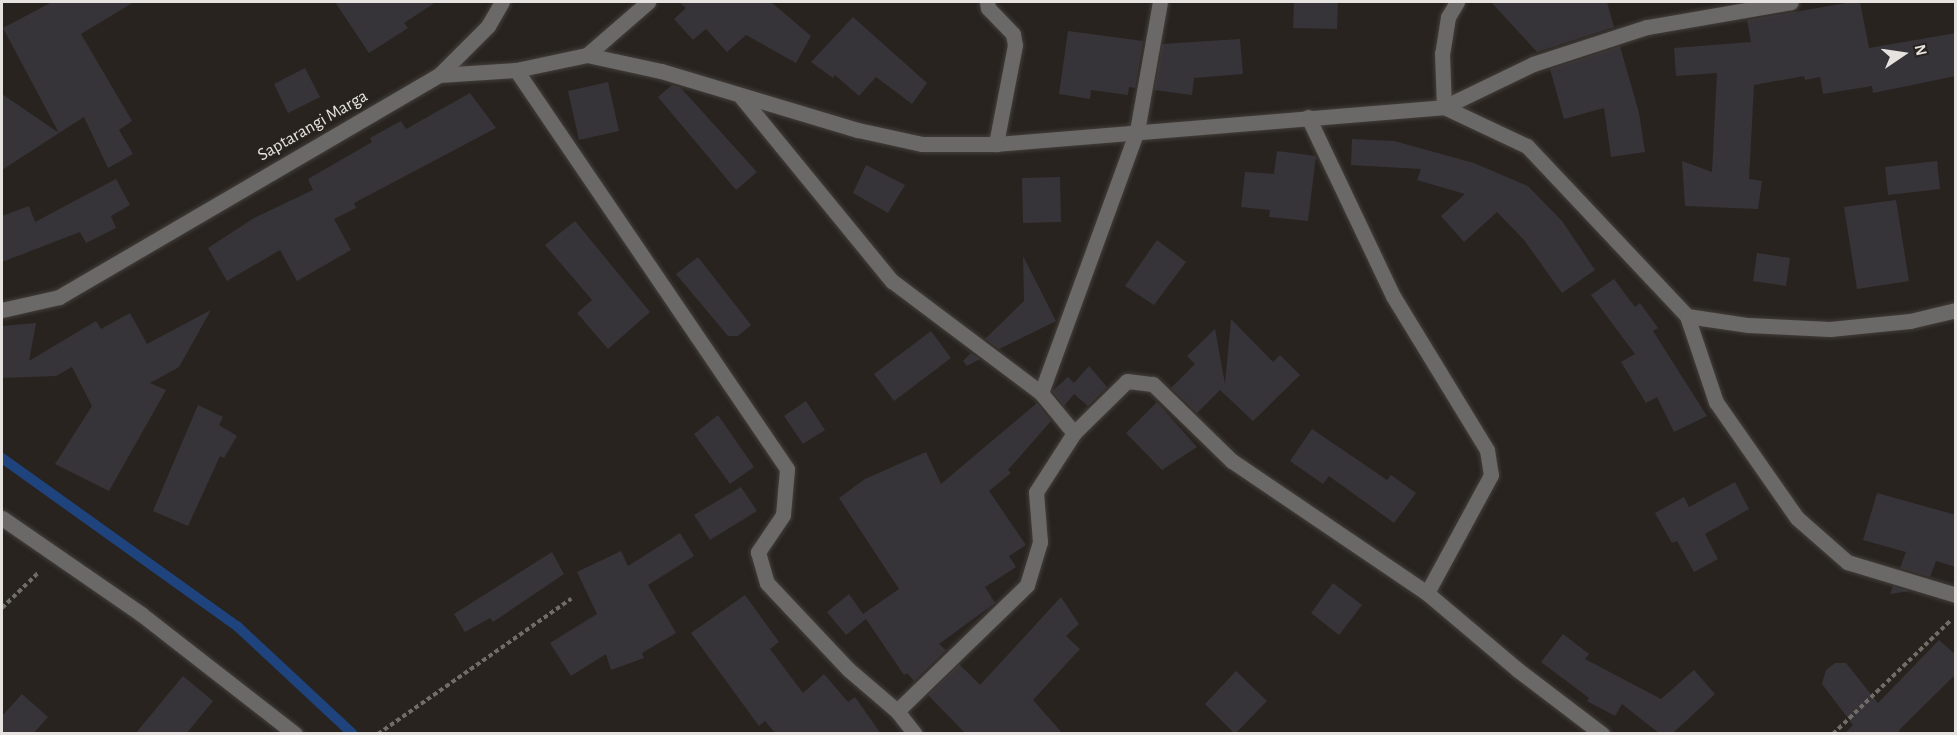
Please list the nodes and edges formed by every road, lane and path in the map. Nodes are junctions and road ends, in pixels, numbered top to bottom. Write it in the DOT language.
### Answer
graph roads {
  1 [pos="502,2"];
  2 [pos="648,2"];
  3 [pos="987,2"];
  4 [pos="1161,2"];
  5 [pos="1457,2"];
  6 [pos="1791,2"];
  7 [pos="587,55"];
  8 [pos="516,70"];
  9 [pos="439,75"];
  10 [pos="742,98"];
  11 [pos="1444,107"];
  12 [pos="1308,117"];
  13 [pos="1137,131"];
  14 [pos="996,144"];
  15 [pos="2,310"];
  16 [pos="1956,310"];
  17 [pos="1687,316"];
  18 [pos="1041,393"];
  19 [pos="1074,433"];
  20 [pos="2,518"];
  21 [pos="57,554"];
  22 [pos="1427,593"];
  23 [pos="1956,595"];
  24 [pos="571,599"];
  25 [pos="2,608"];
  26 [pos="1956,615"];
  27 [pos="897,711"];
  28 [pos="1593,731"];
  29 [pos="296,734"];
  30 [pos="378,734"];
  31 [pos="915,734"];
  32 [pos="1833,734"];
  1 -- 9 [label="street"];
  2 -- 7 [label="street, Saptarangi Marga"];
  3 -- 14 [label="street"];
  4 -- 13 [label="street"];
  5 -- 11 [label="street"];
  6 -- 11 [label="street"];
  7 -- 8 [label="street, Saptarangi Marga"];
  7 -- 10 [label="street"];
  8 -- 9 [label="street, Saptarangi Marga"];
  8 -- 27 [label="street"];
  9 -- 15 [label="street, Saptarangi Marga"];
  10 -- 14 [label="street"];
  10 -- 18 [label="street"];
  11 -- 12 [label="street"];
  11 -- 17 [label="street"];
  12 -- 13 [label="street"];
  12 -- 22 [label="street"];
  13 -- 14 [label="street"];
  13 -- 18 [label="street"];
  16 -- 17 [label="street"];
  17 -- 23 [label="street"];
  18 -- 19 [label="street"];
  19 -- 22 [label="street"];
  19 -- 27 [label="street"];
  20 -- 21 [label="street"];
  21 -- 25 [label="path"];
  21 -- 29 [label="street"];
  22 -- 28 [label="street"];
  24 -- 30 [label="path"];
  26 -- 32 [label="path"];
  27 -- 31 [label="street"];
}
